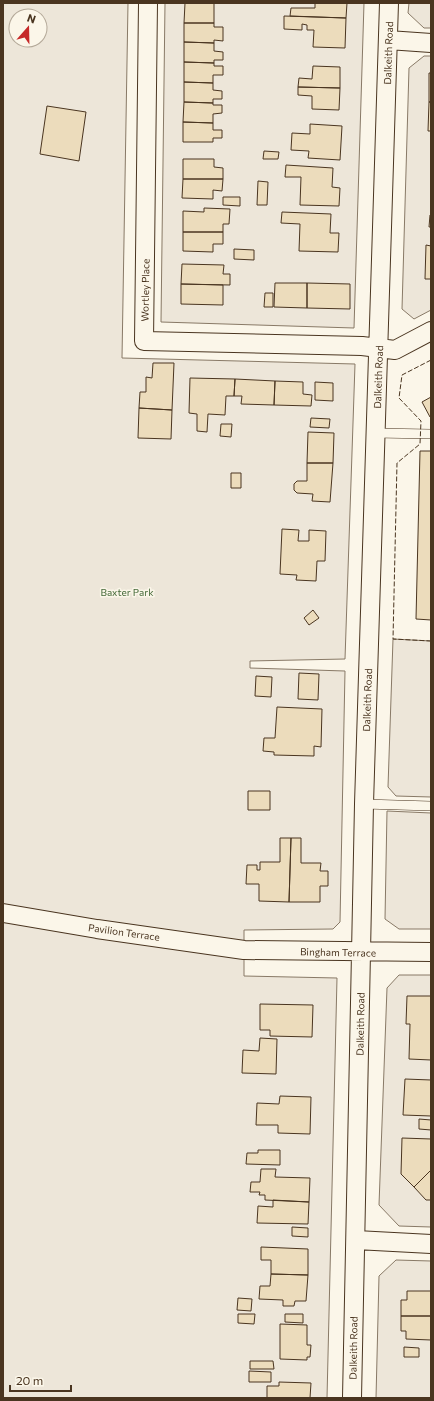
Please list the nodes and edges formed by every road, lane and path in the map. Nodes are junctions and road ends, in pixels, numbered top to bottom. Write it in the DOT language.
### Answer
graph roads {
  1 [pos="148,3"];
  2 [pos="389,3"];
  3 [pos="388,40"];
  4 [pos="431,43"];
  5 [pos="431,331"];
  6 [pos="379,348"];
  7 [pos="375,434"];
  8 [pos="431,434"];
  9 [pos="364,804"];
  10 [pos="431,806"];
  11 [pos="3,912"];
  12 [pos="244,950"];
  13 [pos="431,952"];
  14 [pos="361,953"];
  15 [pos="356,1240"];
  16 [pos="431,1244"];
  17 [pos="352,1398"];
  1 -- 6 [label="street, Wortley Place"];
  2 -- 3 [label="street, Dalkeith Road"];
  3 -- 4 [label="street"];
  3 -- 6 [label="street, Dalkeith Road"];
  5 -- 6 [label="street"];
  6 -- 7 [label="street, Dalkeith Road"];
  7 -- 8 [label="lane"];
  7 -- 9 [label="street, Dalkeith Road"];
  9 -- 10 [label="lane"];
  9 -- 14 [label="street, Dalkeith Road"];
  11 -- 12 [label="street, Pavilion Terrace"];
  12 -- 14 [label="street, Bingham Terrace"];
  13 -- 14 [label="street, Bingham Terrace"];
  14 -- 15 [label="street, Dalkeith Road"];
  15 -- 16 [label="street"];
  15 -- 17 [label="street, Dalkeith Road"];
}
